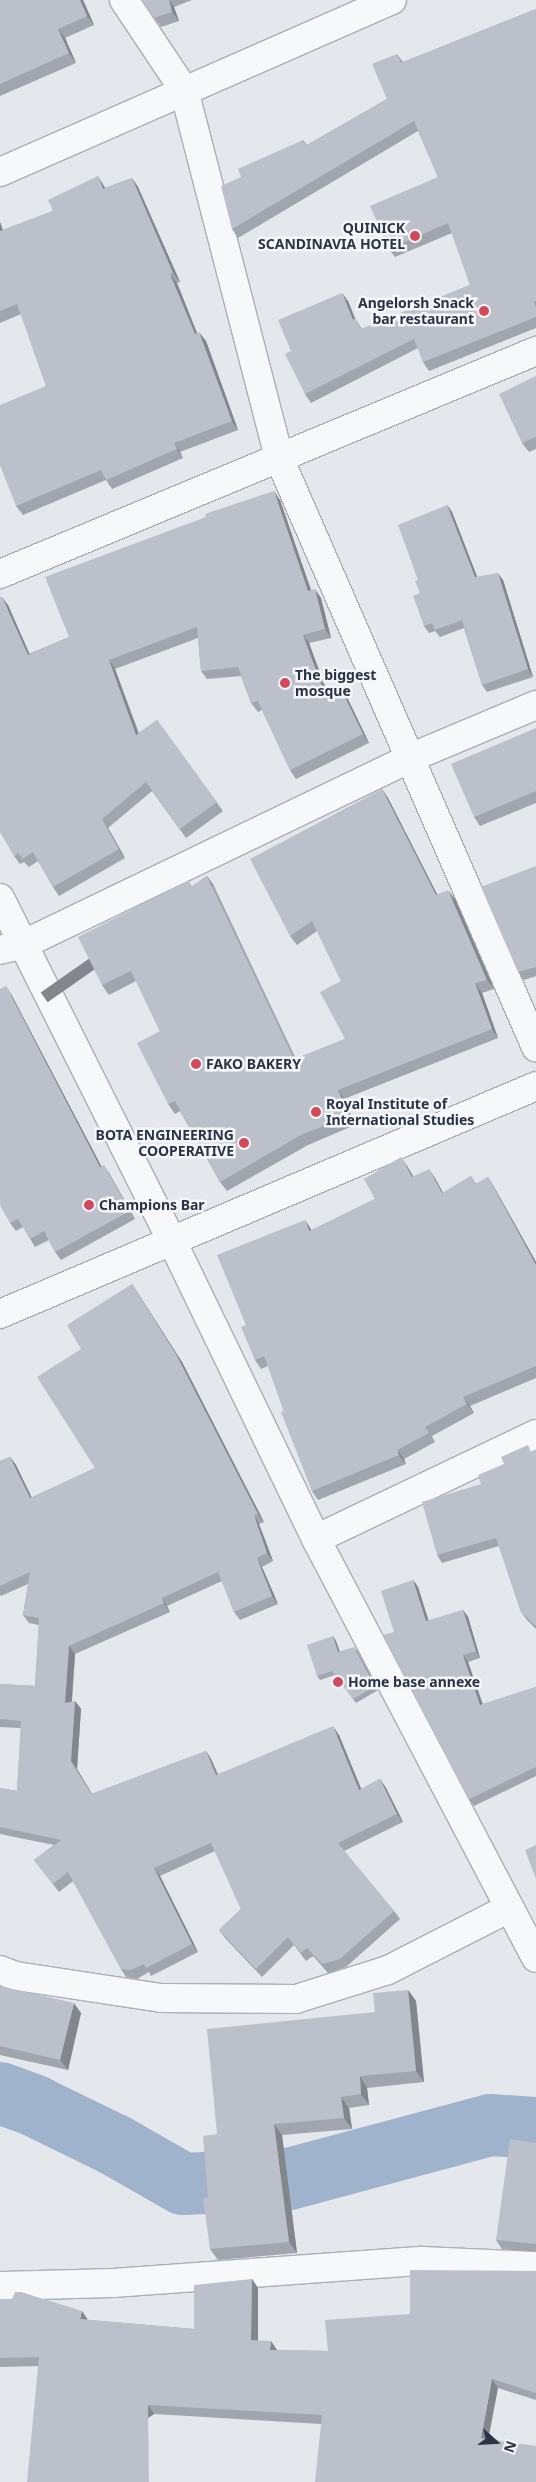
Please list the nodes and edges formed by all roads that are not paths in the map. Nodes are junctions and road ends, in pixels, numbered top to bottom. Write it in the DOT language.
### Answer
graph roads {
  1 [pos="124,0"];
  2 [pos="392,0"];
  3 [pos="184,90"];
  4 [pos="0,172"];
  5 [pos="536,351"];
  6 [pos="279,458"];
  7 [pos="0,574"];
  8 [pos="536,704"];
  9 [pos="410,758"];
  10 [pos="0,898"];
  11 [pos="12,947"];
  12 [pos="536,1047"];
  13 [pos="536,1086"];
  14 [pos="172,1241"];
  15 [pos="0,1314"];
  16 [pos="536,1434"];
  17 [pos="316,1539"];
  18 [pos="508,1908"];
  19 [pos="535,1954"];
  20 [pos="0,1970"];
  21 [pos="536,2266"];
  22 [pos="0,2286"];
  1 -- 3 [label="street"];
  2 -- 3 [label="street"];
  3 -- 4 [label="street"];
  3 -- 6 [label="street"];
  5 -- 6 [label="street"];
  6 -- 7 [label="street"];
  6 -- 9 [label="street"];
  8 -- 9 [label="street"];
  9 -- 11 [label="street"];
  9 -- 12 [label="street"];
  10 -- 11 [label="street"];
  11 -- 14 [label="street"];
  13 -- 14 [label="street"];
  14 -- 15 [label="street"];
  14 -- 17 [label="street"];
  16 -- 17 [label="street"];
  17 -- 18 [label="street"];
  18 -- 19 [label="street"];
  18 -- 20 [label="street"];
  21 -- 22 [label="street"];
}
